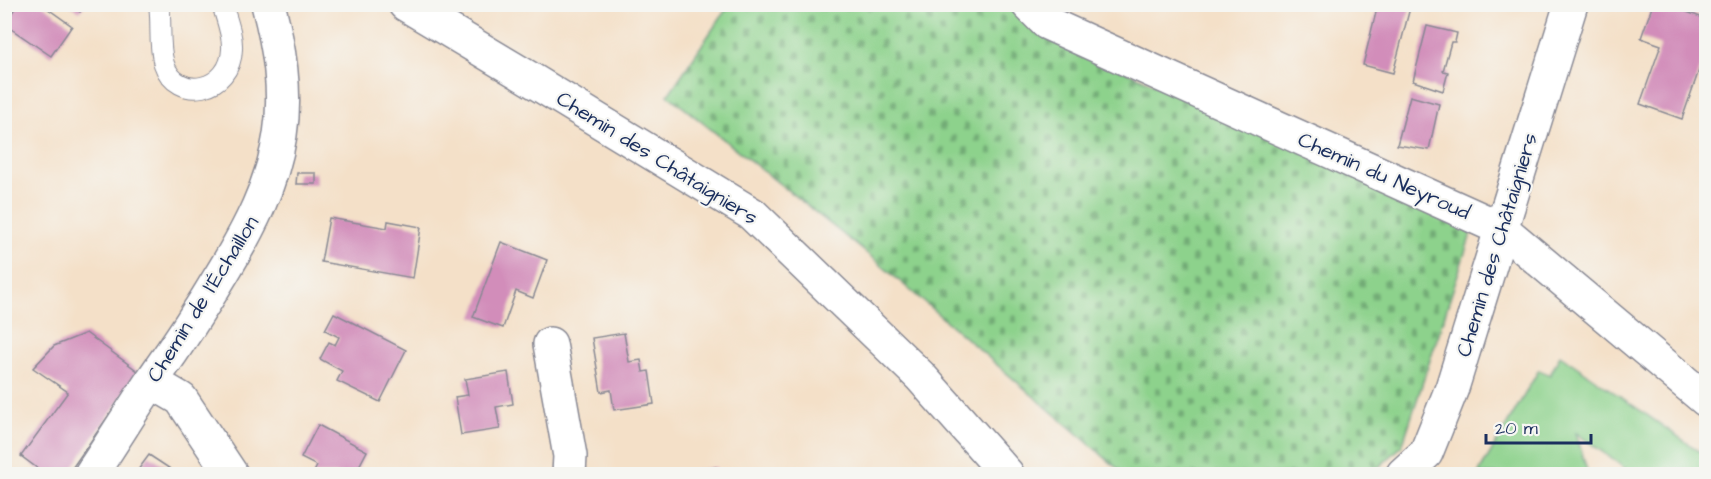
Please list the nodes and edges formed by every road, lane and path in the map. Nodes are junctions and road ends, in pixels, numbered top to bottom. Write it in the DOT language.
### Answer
graph roads {
  1 [pos="159,4"];
  2 [pos="222,4"];
  3 [pos="267,4"];
  4 [pos="405,4"];
  5 [pos="1028,4"];
  6 [pos="1571,4"];
  7 [pos="1502,229"];
  8 [pos="550,344"];
  9 [pos="152,382"];
  10 [pos="1707,400"];
  11 [pos="91,474"];
  12 [pos="231,474"];
  13 [pos="569,474"];
  14 [pos="1007,474"];
  15 [pos="1403,474"];
  1 -- 2 [label="lane"];
  3 -- 9 [label="street, Chemin de l'Échaillon"];
  4 -- 14 [label="street, Chemin des Châtaigniers"];
  5 -- 7 [label="street, Chemin du Neyroud"];
  6 -- 7 [label="street, Chemin des Châtaigniers"];
  7 -- 10 [label="street, Chemin du Neyroud"];
  7 -- 15 [label="street, Chemin des Châtaigniers"];
  8 -- 13 [label="street"];
  9 -- 11 [label="street, Chemin de l'Échaillon"];
  9 -- 12 [label="street"];
}
